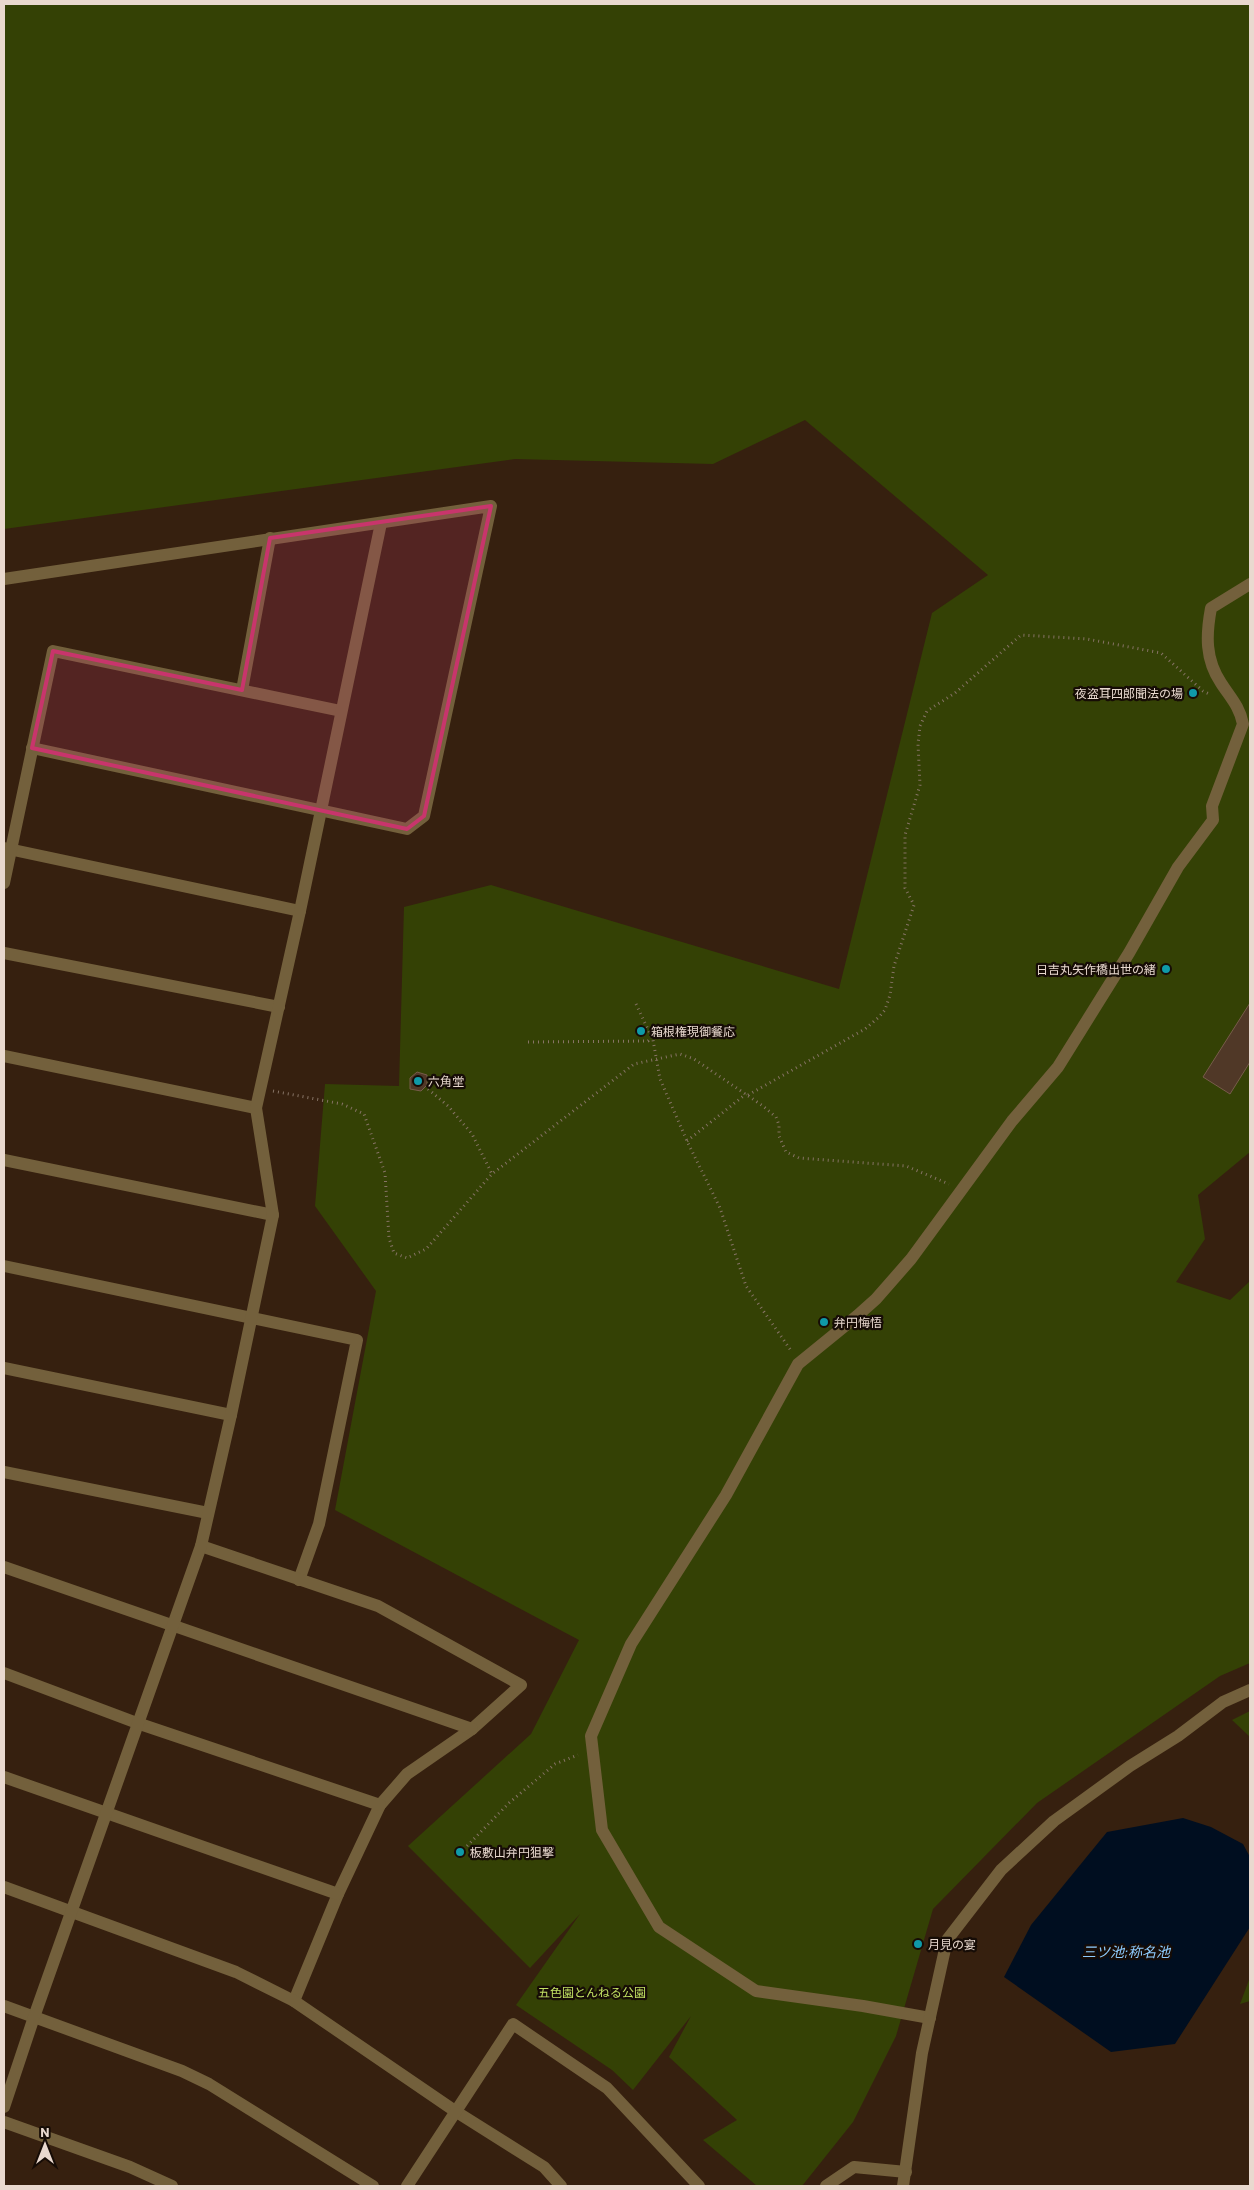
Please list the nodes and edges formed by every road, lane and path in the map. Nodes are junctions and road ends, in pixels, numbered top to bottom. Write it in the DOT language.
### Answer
graph roads {
  1 [pos="381,523"];
  2 [pos="270,538"];
  3 [pos="4,579"];
  4 [pos="1250,584"];
  5 [pos="242,690"];
  6 [pos="1211,694"];
  7 [pos="341,711"];
  8 [pos="32,748"];
  9 [pos="322,809"];
  10 [pos="7,848"];
  11 [pos="4,883"];
  12 [pos="300,911"];
  13 [pos="4,953"];
  14 [pos="636,1004"];
  15 [pos="279,1007"];
  16 [pos="652,1037"];
  17 [pos="528,1042"];
  18 [pos="4,1056"];
  19 [pos="657,1057"];
  20 [pos="261,1089"];
  21 [pos="428,1089"];
  22 [pos="747,1095"];
  23 [pos="256,1108"];
  24 [pos="687,1141"];
  25 [pos="4,1160"];
  26 [pos="492,1174"];
  27 [pos="961,1190"];
  28 [pos="273,1215"];
  29 [pos="4,1266"];
  30 [pos="252,1317"];
  31 [pos="798,1364"];
  32 [pos="4,1368"];
  33 [pos="232,1415"];
  34 [pos="4,1472"];
  35 [pos="208,1513"];
  36 [pos="201,1546"];
  37 [pos="4,1567"];
  38 [pos="299,1580"];
  39 [pos="173,1626"];
  40 [pos="4,1673"];
  41 [pos="1250,1690"];
  42 [pos="138,1723"];
  43 [pos="472,1729"];
  44 [pos="592,1749"];
  45 [pos="4,1777"];
  46 [pos="380,1805"];
  47 [pos="106,1814"];
  48 [pos="467,1846"];
  49 [pos="4,1887"];
  50 [pos="338,1894"];
  51 [pos="71,1911"];
  52 [pos="294,2001"];
  53 [pos="4,2006"];
  54 [pos="34,2017"];
  55 [pos="930,2018"];
  56 [pos="4,2108"];
  57 [pos="455,2111"];
  58 [pos="4,2122"];
  59 [pos="906,2172"];
  60 [pos="172,2186"];
  61 [pos="373,2186"];
  62 [pos="407,2186"];
  63 [pos="561,2186"];
  64 [pos="699,2186"];
  65 [pos="826,2186"];
  66 [pos="903,2186"];
  1 -- 2 [label="street"];
  1 -- 7 [label="street"];
  1 -- 9 [label="street"];
  2 -- 3 [label="street"];
  2 -- 5 [label="street"];
  4 -- 27 [label="street"];
  5 -- 7 [label="street"];
  5 -- 8 [label="street"];
  6 -- 22 [label="path"];
  7 -- 9 [label="street"];
  8 -- 9 [label="street"];
  8 -- 10 [label="street"];
  9 -- 12 [label="street"];
  10 -- 11 [label="street"];
  10 -- 12 [label="street"];
  12 -- 15 [label="street"];
  13 -- 15 [label="street"];
  14 -- 16 [label="path"];
  15 -- 20 [label="street"];
  16 -- 17 [label="path"];
  16 -- 19 [label="path"];
  18 -- 23 [label="street"];
  19 -- 22 [label="path"];
  19 -- 24 [label="path"];
  19 -- 26 [label="path"];
  20 -- 23 [label="street"];
  20 -- 26 [label="path"];
  21 -- 26 [label="path"];
  22 -- 24 [label="path"];
  22 -- 27 [label="path"];
  23 -- 28 [label="street"];
  24 -- 31 [label="path"];
  25 -- 28 [label="street"];
  27 -- 31 [label="street"];
  28 -- 30 [label="street"];
  29 -- 30 [label="street"];
  30 -- 33 [label="street"];
  30 -- 38 [label="street"];
  31 -- 44 [label="street"];
  32 -- 33 [label="street"];
  33 -- 35 [label="street"];
  34 -- 35 [label="street"];
  35 -- 36 [label="street"];
  36 -- 38 [label="street"];
  36 -- 39 [label="street"];
  37 -- 39 [label="street"];
  38 -- 43 [label="street"];
  39 -- 42 [label="street"];
  39 -- 43 [label="street"];
  40 -- 42 [label="street"];
  41 -- 55 [label="street"];
  42 -- 46 [label="street"];
  42 -- 47 [label="street"];
  43 -- 46 [label="street"];
  44 -- 48 [label="path"];
  44 -- 55 [label="street"];
  45 -- 47 [label="street"];
  46 -- 50 [label="street"];
  47 -- 50 [label="street"];
  47 -- 51 [label="street"];
  49 -- 51 [label="street"];
  50 -- 52 [label="street"];
  51 -- 52 [label="street"];
  51 -- 54 [label="street"];
  52 -- 57 [label="street"];
  53 -- 54 [label="street"];
  54 -- 56 [label="street"];
  54 -- 61 [label="street"];
  55 -- 59 [label="street"];
  57 -- 62 [label="street"];
  57 -- 63 [label="street"];
  57 -- 64 [label="street"];
  58 -- 60 [label="street"];
  59 -- 65 [label="street"];
  59 -- 66 [label="street"];
}
